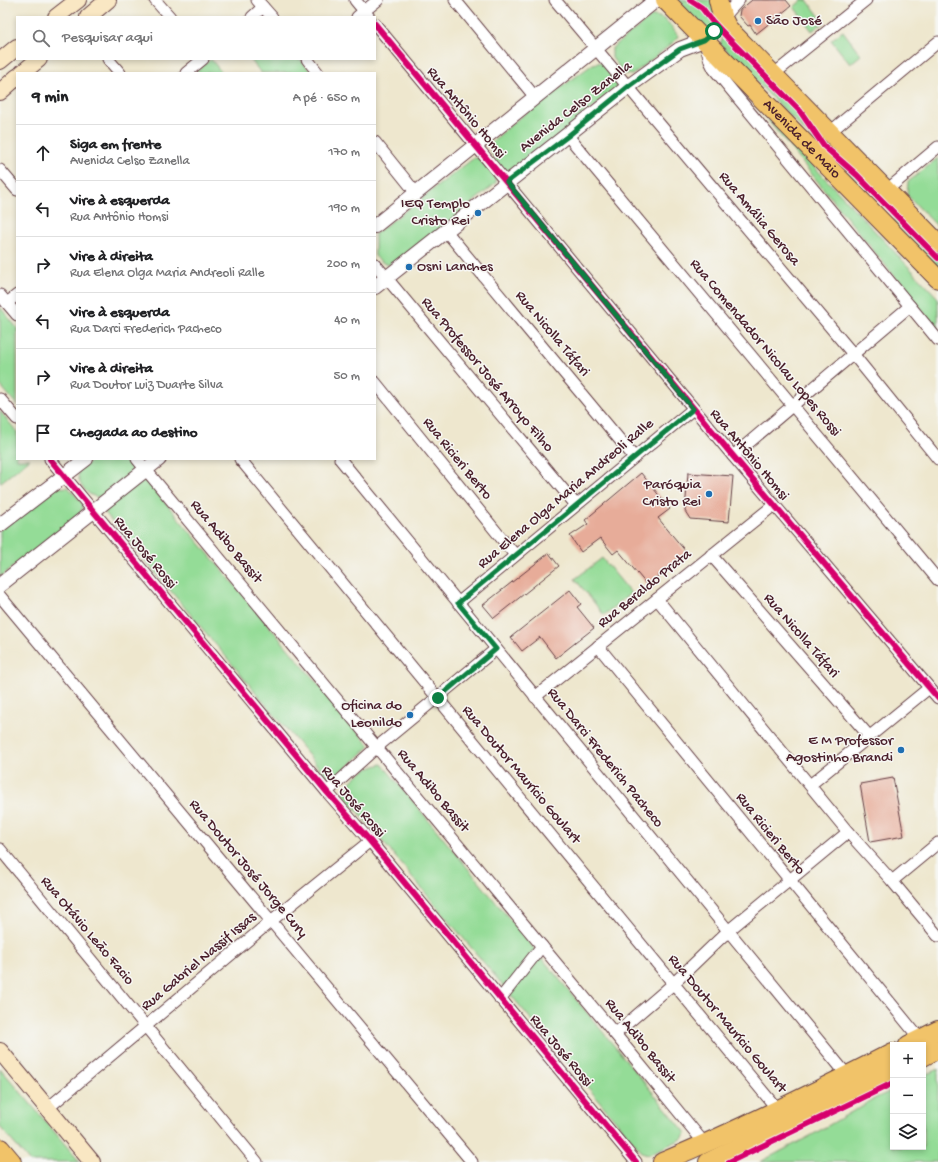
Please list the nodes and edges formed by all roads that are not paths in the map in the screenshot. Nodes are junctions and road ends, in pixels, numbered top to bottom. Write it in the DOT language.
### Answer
graph roads {
  1 [pos="78,0"];
  2 [pos="108,0"];
  3 [pos="155,0"];
  4 [pos="355,0"];
  5 [pos="378,0"];
  6 [pos="455,0"];
  7 [pos="556,0"];
  8 [pos="656,0"];
  9 [pos="665,0"];
  10 [pos="718,0"];
  11 [pos="738,0"];
  12 [pos="866,0"];
  13 [pos="260,4"];
  14 [pos="363,15"];
  15 [pos="57,16"];
  16 [pos="89,16"];
  17 [pos="169,16"];
  18 [pos="253,16"];
  19 [pos="271,16"];
  20 [pos="723,18"];
  21 [pos="376,25"];
  22 [pos="704,40"];
  23 [pos="938,42"];
  24 [pos="16,49"];
  25 [pos="596,49"];
  26 [pos="38,60"];
  27 [pos="109,60"];
  28 [pos="202,60"];
  29 [pos="308,60"];
  30 [pos="0,61"];
  31 [pos="23,72"];
  32 [pos="119,72"];
  33 [pos="187,72"];
  34 [pos="317,72"];
  35 [pos="774,74"];
  36 [pos="16,78"];
  37 [pos="629,86"];
  38 [pos="0,92"];
  39 [pos="535,97"];
  40 [pos="830,132"];
  41 [pos="568,136"];
  42 [pos="376,143"];
  43 [pos="476,146"];
  44 [pos="938,147"];
  45 [pos="0,170"];
  46 [pos="507,182"];
  47 [pos="16,189"];
  48 [pos="416,193"];
  49 [pos="854,193"];
  50 [pos="893,196"];
  51 [pos="376,225"];
  52 [pos="886,226"];
  53 [pos="446,231"];
  54 [pos="938,243"];
  55 [pos="376,265"];
  56 [pos="387,278"];
  57 [pos="938,279"];
  58 [pos="376,286"];
  59 [pos="16,295"];
  60 [pos="3,299"];
  61 [pos="910,306"];
  62 [pos="16,314"];
  63 [pos="938,340"];
  64 [pos="853,354"];
  65 [pos="376,383"];
  66 [pos="0,399"];
  67 [pos="793,405"];
  68 [pos="693,409"];
  69 [pos="16,418"];
  70 [pos="733,456"];
  71 [pos="634,457"];
  72 [pos="938,459"];
  73 [pos="51,460"];
  74 [pos="85,460"];
  75 [pos="155,460"];
  76 [pos="241,460"];
  77 [pos="341,460"];
  78 [pos="141,464"];
  79 [pos="64,476"];
  80 [pos="576,505"];
  81 [pos="774,505"];
  82 [pos="93,510"];
  83 [pos="0,525"];
  84 [pos="515,555"];
  85 [pos="711,555"];
  86 [pos="938,580"];
  87 [pos="0,585"];
  88 [pos="0,596"];
  89 [pos="657,598"];
  90 [pos="458,603"];
  91 [pos="598,646"];
  92 [pos="496,649"];
  93 [pos="929,688"];
  94 [pos="535,697"];
  95 [pos="438,698"];
  96 [pos="938,698"];
  97 [pos="868,736"];
  98 [pos="377,747"];
  99 [pos="810,785"];
  100 [pos="327,792"];
  101 [pos="848,832"];
  102 [pos="370,841"];
  103 [pos="938,843"];
  104 [pos="0,849"];
  105 [pos="789,880"];
  106 [pos="892,881"];
  107 [pos="271,921"];
  108 [pos="728,931"];
  109 [pos="938,936"];
  110 [pos="542,946"];
  111 [pos="674,984"];
  112 [pos="500,999"];
  113 [pos="146,1026"];
  114 [pos="938,1030"];
  115 [pos="615,1034"];
  116 [pos="914,1042"];
  117 [pos="938,1049"];
  118 [pos="0,1051"];
  119 [pos="890,1054"];
  120 [pos="926,1055"];
  121 [pos="890,1072"];
  122 [pos="847,1076"];
  123 [pos="48,1108"];
  124 [pos="778,1110"];
  125 [pos="705,1144"];
  126 [pos="0,1149"];
  127 [pos="11,1162"];
  128 [pos="92,1162"];
  129 [pos="257,1162"];
  130 [pos="472,1162"];
  131 [pos="636,1162"];
  132 [pos="662,1162"];
  133 [pos="708,1162"];
  1 -- 15 [label="main road"];
  2 -- 16 [label="main road"];
  3 -- 17 [label="street"];
  4 -- 14 [label="street"];
  5 -- 14 [label="street"];
  6 -- 39 [label="street"];
  7 -- 25 [label="street, Rua Amália Gerosa"];
  8 -- 25 [label="street"];
  9 -- 22 [label="main road, Avenida de Maio"];
  10 -- 20 [label="main road, Avenida de Maio"];
  11 -- 20 [label="street, Avenida Celso Zanella"];
  12 -- 35 [label="street"];
  13 -- 18 [label="street"];
  13 -- 19 [label="street"];
  20 -- 22 [label="street, Avenida Celso Zanella"];
  20 -- 35 [label="main road, Avenida de Maio"];
  21 -- 43 [label="street, Rua Antônio Homsi"];
  22 -- 37 [label="street, Avenida Celso Zanella"];
  22 -- 49 [label="main road, Avenida de Maio"];
  22 -- 61 [label="street"];
  23 -- 40 [label="street"];
  24 -- 30 [label="main road"];
  25 -- 37 [label="street, Rua Amália Gerosa"];
  25 -- 39 [label="street"];
  26 -- 31 [label="main road"];
  27 -- 32 [label="street"];
  28 -- 33 [label="street"];
  29 -- 34 [label="street"];
  35 -- 40 [label="main road, Avenida de Maio"];
  36 -- 38 [label="main road"];
  37 -- 41 [label="street, Avenida Celso Zanella"];
  37 -- 64 [label="street, Rua Amália Gerosa"];
  39 -- 43 [label="street"];
  40 -- 50 [label="main road, Avenida de Maio"];
  41 -- 46 [label="street, Avenida Celso Zanella"];
  41 -- 67 [label="street, Rua Comendador Nicolau Lopes Rossi"];
  42 -- 48 [label="street"];
  43 -- 46 [label="street, Rua Antônio Homsi"];
  43 -- 48 [label="street"];
  44 -- 50 [label="street"];
  45 -- 47 [label="street"];
  46 -- 53 [label="street, Avenida Celso Zanella"];
  46 -- 68 [label="street, Rua Antônio Homsi"];
  48 -- 51 [label="street"];
  49 -- 50 [label="main road"];
  49 -- 52 [label="main road, Avenida de Maio"];
  50 -- 52 [label="main road"];
  50 -- 54 [label="main road, Avenida de Maio"];
  52 -- 57 [label="main road, Avenida de Maio"];
  53 -- 56 [label="street, Avenida Celso Zanella"];
  53 -- 71 [label="street, Rua Nicolla Táfari"];
  55 -- 56 [label="street, Rua Professor José Arroyo Filho"];
  56 -- 58 [label="street, Avenida Celso Zanella"];
  56 -- 80 [label="street, Rua Professor José Arroyo Filho"];
  59 -- 60 [label="street"];
  60 -- 62 [label="street"];
  61 -- 63 [label="street"];
  61 -- 64 [label="street"];
  64 -- 67 [label="street"];
  64 -- 72 [label="street, Rua Amália Gerosa"];
  65 -- 84 [label="street, Rua Ricieri Berto"];
  66 -- 69 [label="street"];
  67 -- 70 [label="street"];
  67 -- 86 [label="street, Rua Comendador Nicolau Lopes Rossi"];
  68 -- 70 [label="street, Rua Antônio Homsi"];
  68 -- 71 [label="street, Rua Elena Olga Maria Andreoli Ralle"];
  70 -- 81 [label="street, Rua Antônio Homsi"];
  71 -- 80 [label="street, Rua Elena Olga Maria Andreoli Ralle"];
  73 -- 79 [label="street, Rua José Rossi"];
  74 -- 79 [label="street"];
  75 -- 78 [label="street"];
  76 -- 95 [label="street, Rua Doutor Maurício Goulart"];
  77 -- 90 [label="street, Rua Darci Frederich Pacheco"];
  78 -- 82 [label="street"];
  78 -- 98 [label="street, Rua Adibo Bassit"];
  79 -- 82 [label="street, Rua José Rossi"];
  79 -- 83 [label="street"];
  80 -- 84 [label="street, Rua Elena Olga Maria Andreoli Ralle"];
  81 -- 85 [label="street, Rua Beraldo Prata"];
  81 -- 93 [label="street, Rua Antônio Homsi"];
  82 -- 87 [label="street"];
  82 -- 100 [label="street, Rua José Rossi"];
  84 -- 90 [label="street, Rua Elena Olga Maria Andreoli Ralle"];
  85 -- 89 [label="street, Rua Beraldo Prata"];
  85 -- 97 [label="street, Rua Nicolla Táfari"];
  88 -- 107 [label="street, Rua Doutor José Jorge Cury"];
  89 -- 91 [label="street, Rua Beraldo Prata"];
  89 -- 99 [label="street"];
  90 -- 92 [label="street, Rua Darci Frederich Pacheco"];
  91 -- 94 [label="street, Rua Beraldo Prata"];
  91 -- 105 [label="street, Rua Ricieri Berto"];
  92 -- 94 [label="street, Rua Darci Frederich Pacheco"];
  92 -- 95 [label="street"];
  93 -- 96 [label="street, Rua Antônio Homsi"];
  93 -- 97 [label="street"];
  94 -- 108 [label="street, Rua Darci Frederich Pacheco"];
  95 -- 98 [label="street"];
  95 -- 111 [label="street, Rua Doutor Maurício Goulart"];
  97 -- 99 [label="street"];
  98 -- 100 [label="street"];
  98 -- 110 [label="street, Rua Adibo Bassit"];
  99 -- 101 [label="street"];
  100 -- 102 [label="street, Rua José Rossi"];
  101 -- 105 [label="street"];
  101 -- 106 [label="street"];
  102 -- 107 [label="street, Rua Gabriel Nassif Issas"];
  102 -- 112 [label="street, Rua José Rossi"];
  103 -- 106 [label="street"];
  104 -- 113 [label="street, Rua Otávio Leão Facio"];
  105 -- 108 [label="street"];
  105 -- 116 [label="street, Rua Ricieri Berto"];
  106 -- 109 [label="street"];
  107 -- 113 [label="street, Rua Gabriel Nassif Issas"];
  107 -- 130 [label="street, Rua Doutor José Jorge Cury"];
  108 -- 111 [label="street"];
  108 -- 122 [label="street, Rua Darci Frederich Pacheco"];
  110 -- 112 [label="street"];
  110 -- 115 [label="street, Rua Adibo Bassit"];
  111 -- 115 [label="street"];
  111 -- 124 [label="street, Rua Doutor Maurício Goulart"];
  112 -- 131 [label="street, Rua José Rossi"];
  113 -- 123 [label="street, Rua Gabriel Nassif Issas"];
  113 -- 129 [label="street, Rua Otávio Leão Facio"];
  114 -- 116 [label="main road"];
  115 -- 125 [label="street, Rua Adibo Bassit"];
  117 -- 120 [label="main road"];
  118 -- 123 [label="main road"];
  119 -- 122 [label="main road"];
  121 -- 133 [label="main road"];
  122 -- 124 [label="main road"];
  123 -- 128 [label="main road"];
  124 -- 125 [label="main road"];
  125 -- 132 [label="main road"];
  126 -- 127 [label="highway"];
}
